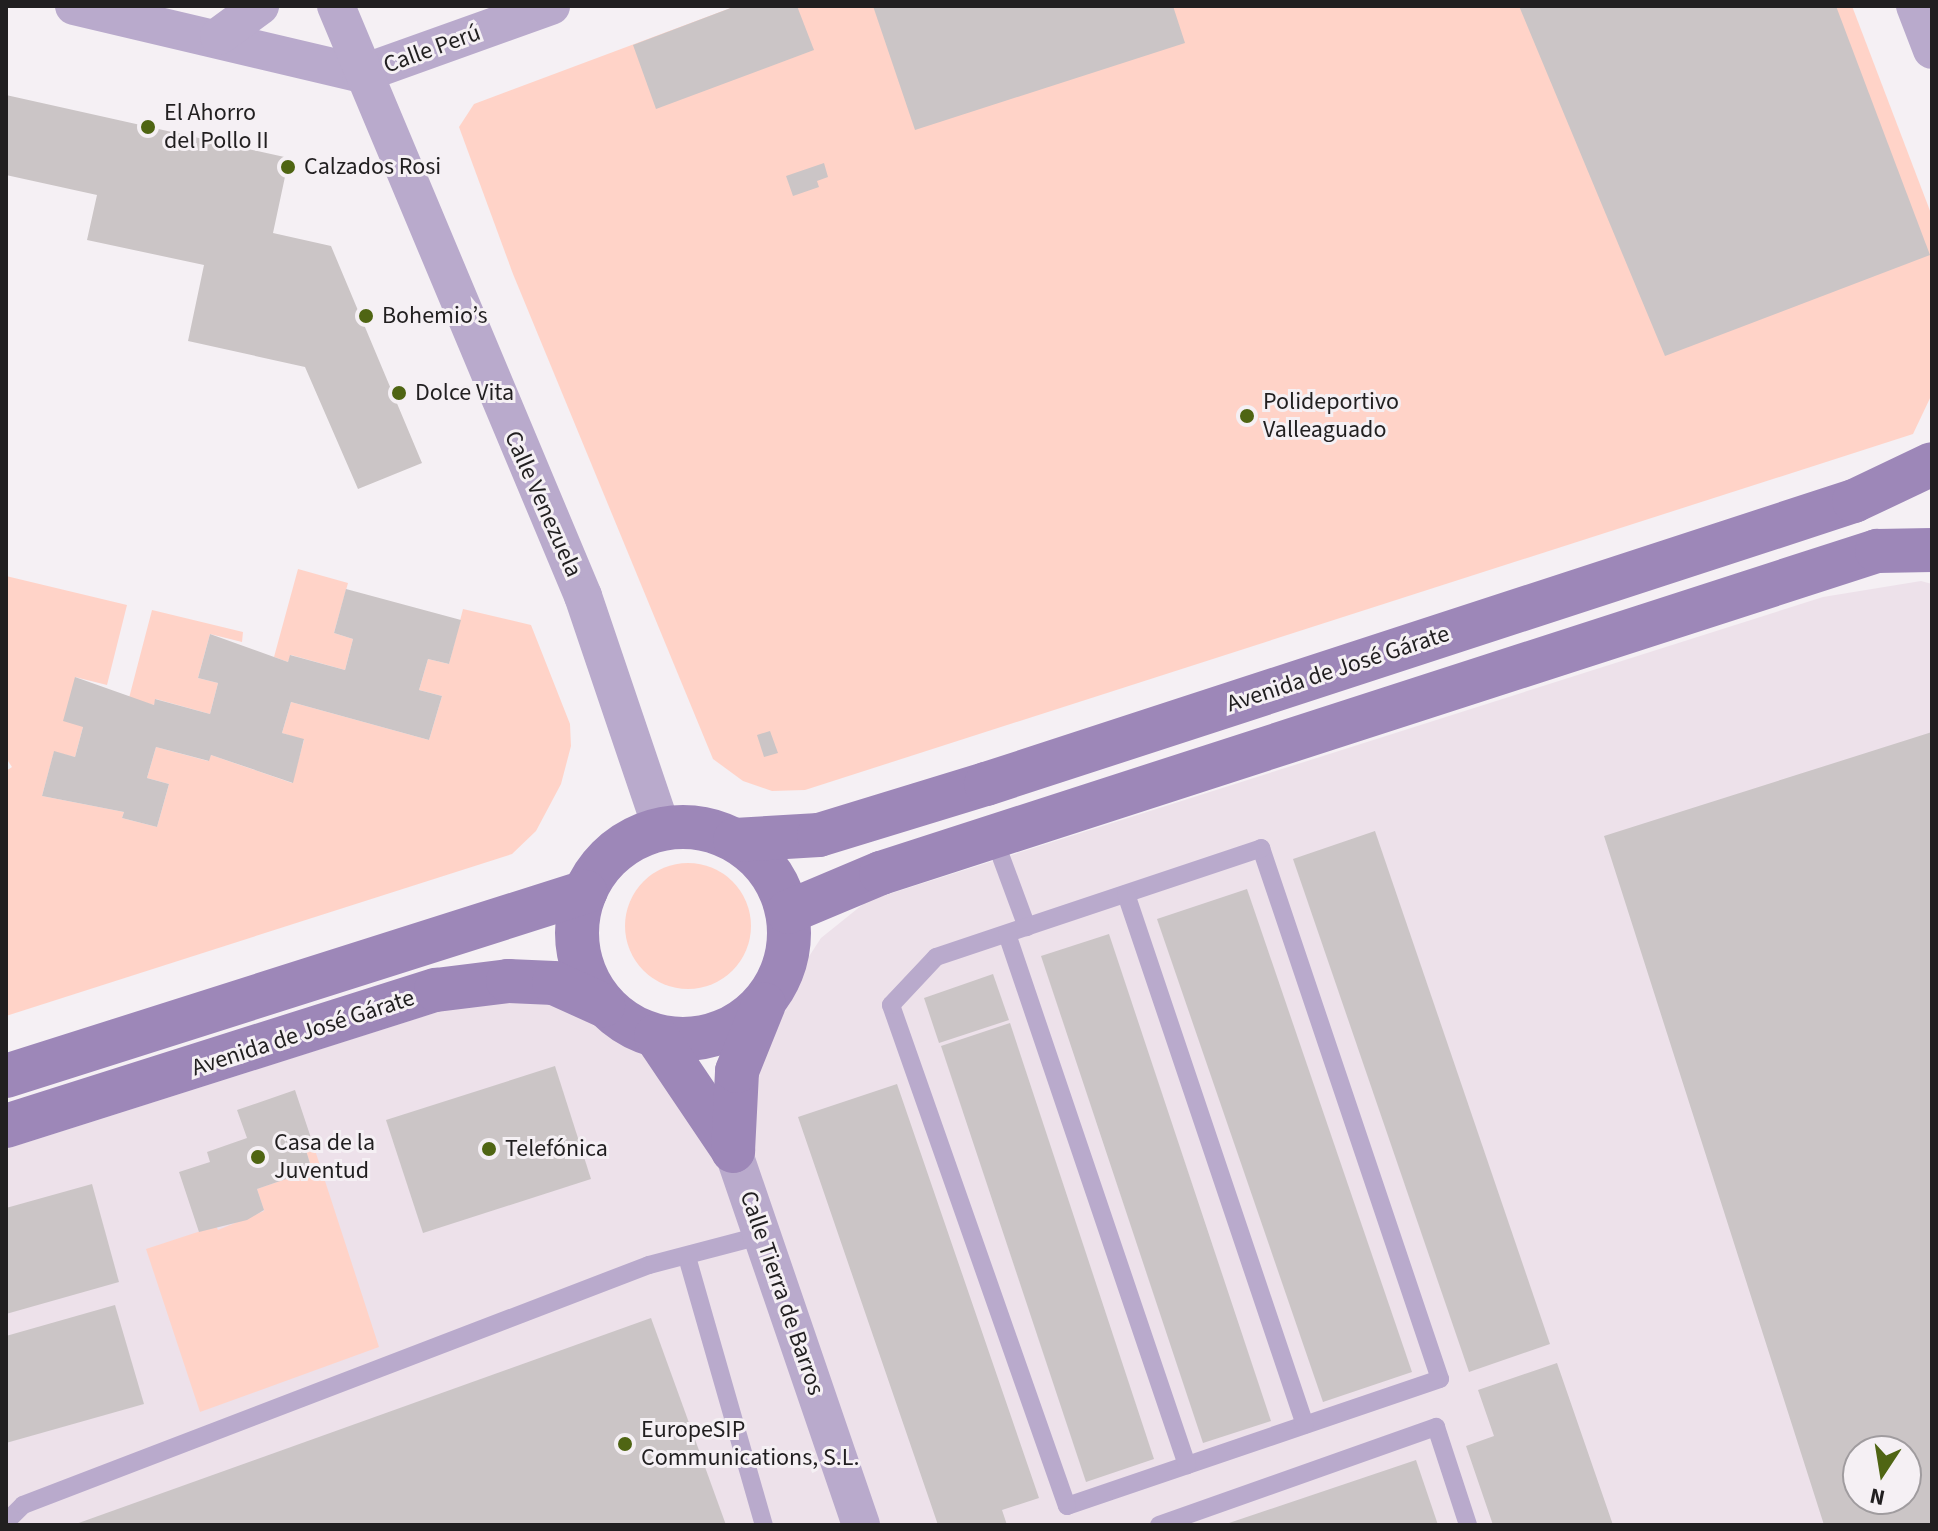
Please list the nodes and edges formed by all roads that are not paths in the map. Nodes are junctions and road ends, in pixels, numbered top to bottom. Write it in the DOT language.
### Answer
graph roads {
  1 [pos="74,6"];
  2 [pos="260,6"];
  3 [pos="336,6"];
  4 [pos="551,6"];
  5 [pos="1915,6"];
  6 [pos="219,36"];
  7 [pos="1932,50"];
  8 [pos="361,74"];
  9 [pos="1932,464"];
  10 [pos="1932,550"];
  11 [pos="662,829"];
  12 [pos="994,838"];
  13 [pos="735,840"];
  14 [pos="585,892"];
  15 [pos="1126,894"];
  16 [pos="788,912"];
  17 [pos="1027,927"];
  18 [pos="1007,934"];
  19 [pos="764,1004"];
  20 [pos="603,1005"];
  21 [pos="656,1036"];
  22 [pos="6,1076"];
  23 [pos="6,1126"];
  24 [pos="733,1151"];
  25 [pos="763,1235"];
  26 [pos="687,1257"];
  27 [pos="1305,1425"];
  28 [pos="1187,1465"];
  29 [pos="6,1522"];
  30 [pos="764,1525"];
  31 [pos="861,1525"];
  32 [pos="1159,1525"];
  33 [pos="1468,1525"];
  1 -- 6 [label="street, Calle Perú"];
  2 -- 6 [label="street"];
  3 -- 8 [label="street, Calle Venezuela"];
  4 -- 8 [label="street, Calle Perú"];
  5 -- 7 [label="street"];
  6 -- 8 [label="street, Calle Perú"];
  8 -- 11 [label="street, Calle Venezuela"];
  9 -- 13 [label="main road, Avenida de José Gárate"];
  10 -- 12 [label="main road"];
  11 -- 13 [label="main road"];
  11 -- 14 [label="main road"];
  12 -- 16 [label="main road"];
  12 -- 17 [label="lane"];
  13 -- 16 [label="main road"];
  14 -- 20 [label="main road"];
  14 -- 22 [label="main road, Avenida de José Gárate"];
  15 -- 17 [label="lane"];
  15 -- 27 [label="lane"];
  15 -- 27 [label="lane"];
  16 -- 19 [label="main road"];
  17 -- 18 [label="lane"];
  18 -- 28 [label="lane"];
  18 -- 28 [label="lane"];
  19 -- 21 [label="main road"];
  19 -- 24 [label="main road"];
  20 -- 21 [label="main road"];
  20 -- 23 [label="main road, Avenida de José Gárate"];
  21 -- 24 [label="main road"];
  24 -- 25 [label="street, Calle Tierra de Barros"];
  25 -- 26 [label="lane"];
  25 -- 31 [label="street, Calle Tierra de Barros"];
  26 -- 29 [label="lane"];
  26 -- 30 [label="lane"];
  27 -- 28 [label="lane"];
  32 -- 33 [label="lane"];
}
